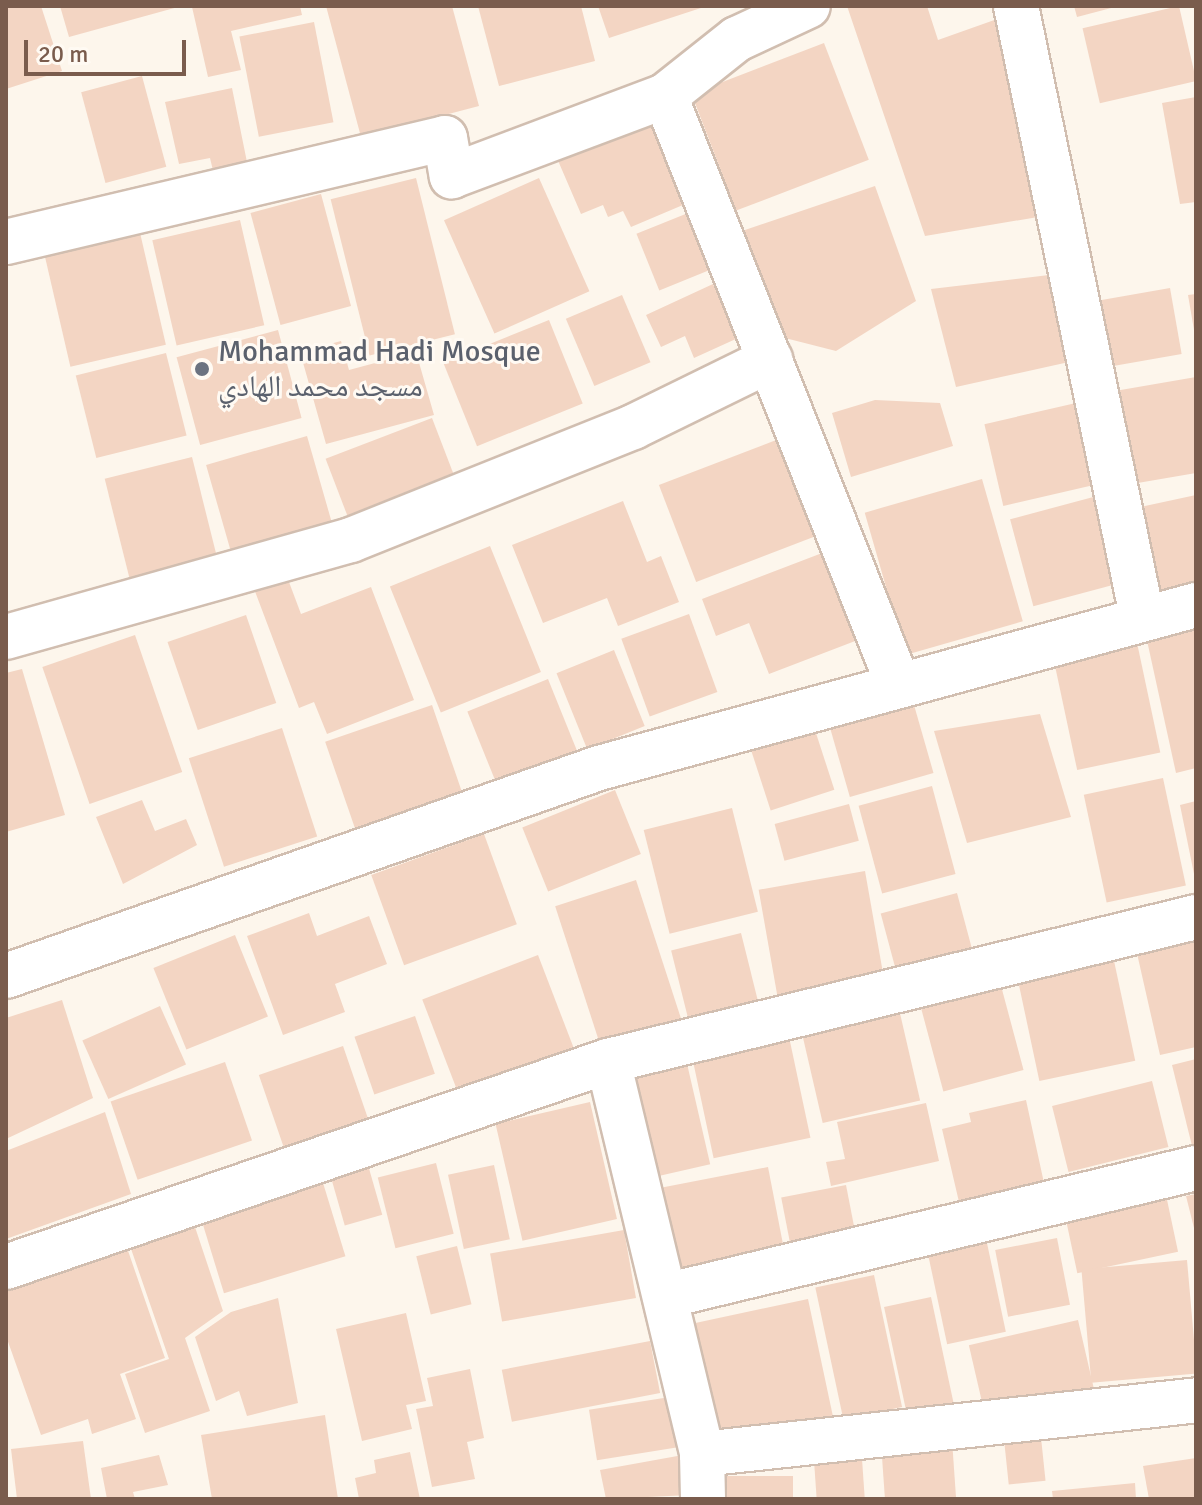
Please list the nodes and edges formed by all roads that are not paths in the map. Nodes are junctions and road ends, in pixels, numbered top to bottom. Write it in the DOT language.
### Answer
graph roads {
  1 [pos="808,6"];
  2 [pos="1016,6"];
  3 [pos="733,23"];
  4 [pos="665,96"];
  5 [pos="6,242"];
  6 [pos="770,360"];
  7 [pos="1196,605"];
  8 [pos="1142,616"];
  9 [pos="6,637"];
  10 [pos="898,684"];
  11 [pos="1196,917"];
  12 [pos="6,976"];
  13 [pos="608,1061"];
  14 [pos="1196,1168"];
  15 [pos="6,1267"];
  16 [pos="665,1296"];
  17 [pos="1196,1400"];
  18 [pos="702,1454"];
  19 [pos="703,1499"];
  1 -- 3 [label="street"];
  2 -- 8 [label="street"];
  3 -- 4 [label="street"];
  4 -- 5 [label="street"];
  4 -- 6 [label="street"];
  6 -- 9 [label="street"];
  6 -- 10 [label="street"];
  7 -- 8 [label="street"];
  8 -- 10 [label="street"];
  10 -- 12 [label="street"];
  11 -- 13 [label="street"];
  13 -- 15 [label="street"];
  13 -- 16 [label="street"];
  14 -- 16 [label="street"];
  16 -- 18 [label="street"];
  17 -- 18 [label="street"];
  18 -- 19 [label="street"];
}
